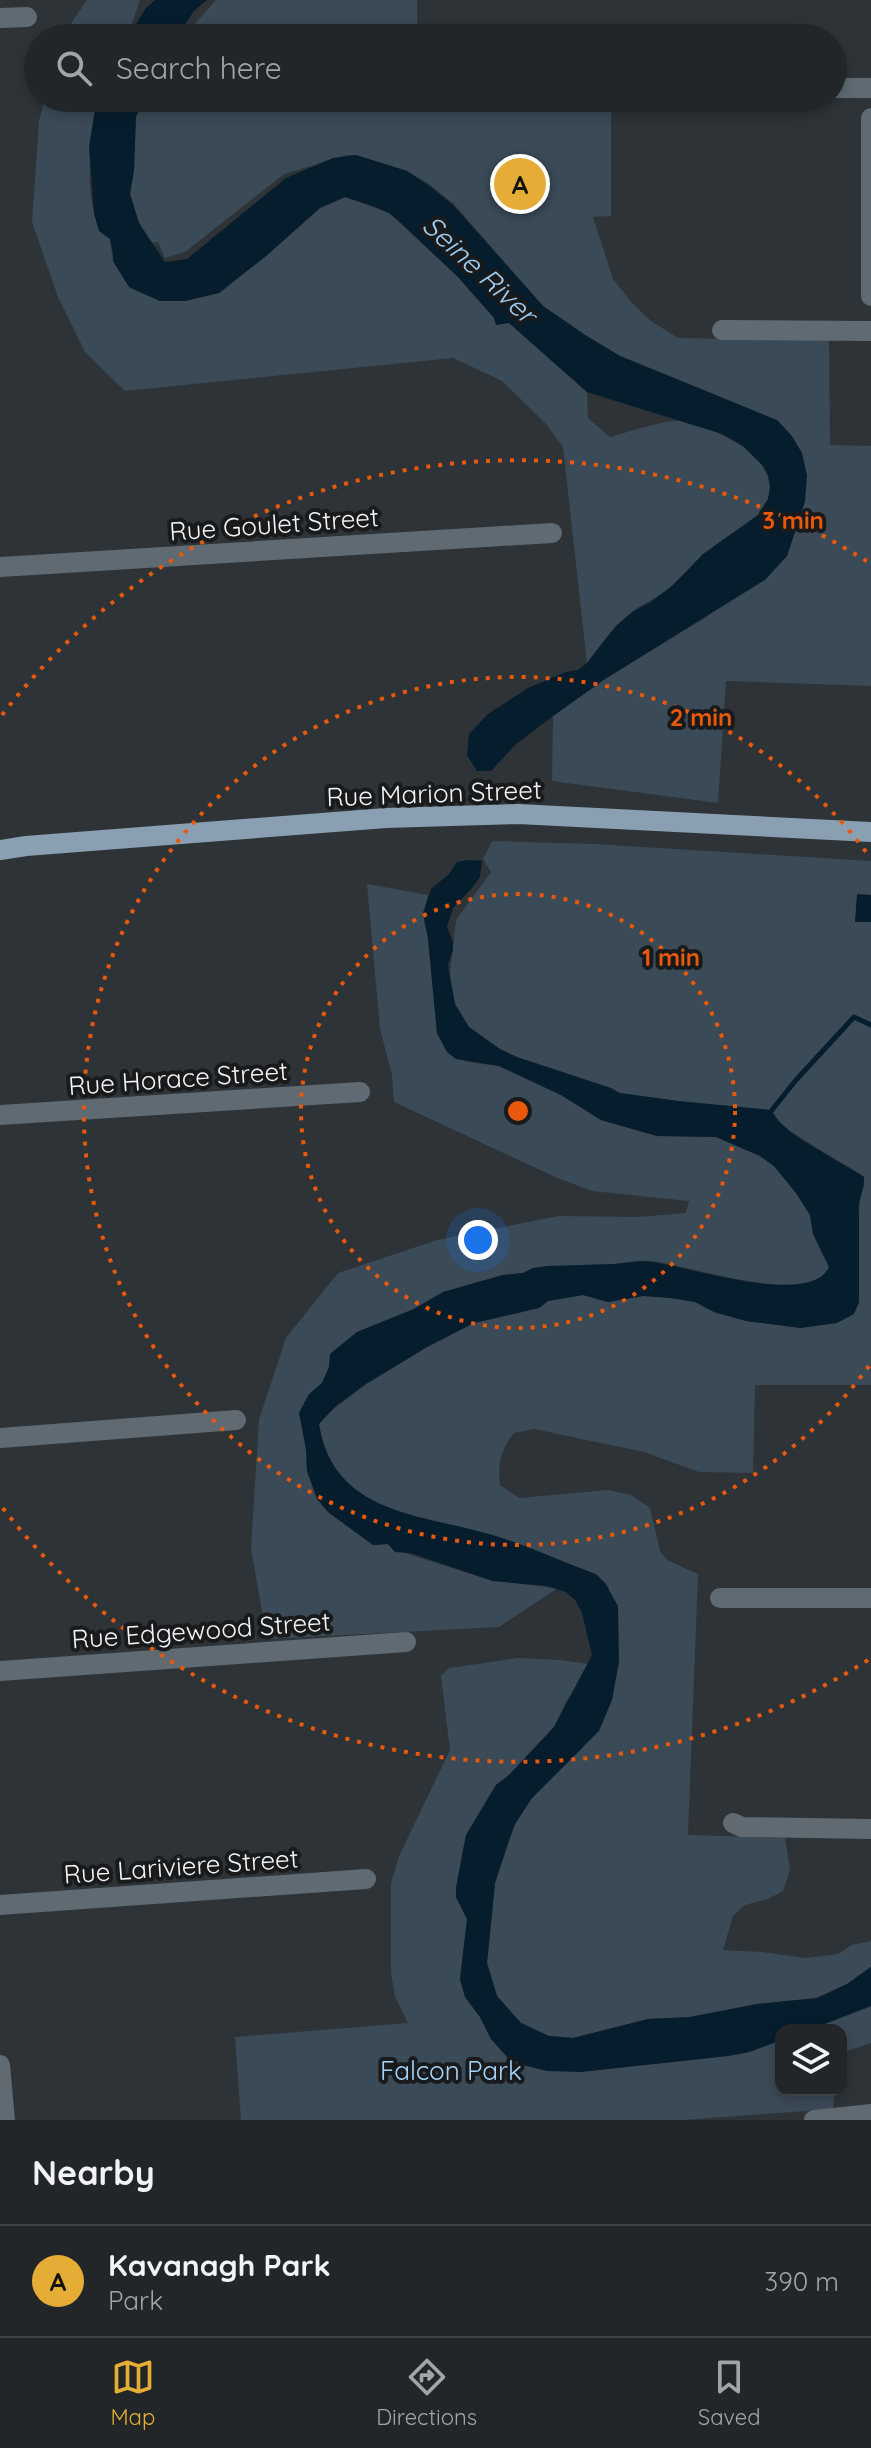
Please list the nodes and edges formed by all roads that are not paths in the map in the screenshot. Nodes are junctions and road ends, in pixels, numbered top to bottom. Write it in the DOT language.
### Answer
graph roads {
  1 [pos="27,17"];
  2 [pos="0,18"];
  3 [pos="847,88"];
  4 [pos="871,88"];
  5 [pos="871,118"];
  6 [pos="871,296"];
  7 [pos="722,330"];
  8 [pos="871,331"];
  9 [pos="552,533"];
  10 [pos="0,567"];
  11 [pos="871,832"];
  12 [pos="0,840"];
  13 [pos="26,846"];
  14 [pos="0,850"];
  15 [pos="360,1092"];
  16 [pos="0,1115"];
  17 [pos="236,1420"];
  18 [pos="0,1438"];
  19 [pos="720,1598"];
  20 [pos="871,1598"];
  21 [pos="406,1642"];
  22 [pos="0,1671"];
  23 [pos="733,1823"];
  24 [pos="871,1829"];
  25 [pos="366,1879"];
  26 [pos="0,1905"];
  27 [pos="0,2065"];
  28 [pos="871,2114"];
  29 [pos="5,2120"];
  30 [pos="814,2120"];
  1 -- 2 [label="street"];
  3 -- 4 [label="street"];
  5 -- 6 [label="street"];
  7 -- 8 [label="street"];
  9 -- 10 [label="street, Rue Goulet Street"];
  11 -- 13 [label="main road, Rue Marion Street"];
  12 -- 13 [label="main road"];
  13 -- 14 [label="main road, Rue Marion Street"];
  15 -- 16 [label="street, Rue Horace Street"];
  17 -- 18 [label="street"];
  19 -- 20 [label="street"];
  21 -- 22 [label="street, Rue Edgewood Street"];
  23 -- 24 [label="street"];
  25 -- 26 [label="street, Rue Lariviere Street"];
  27 -- 29 [label="street"];
  28 -- 30 [label="street"];
}
